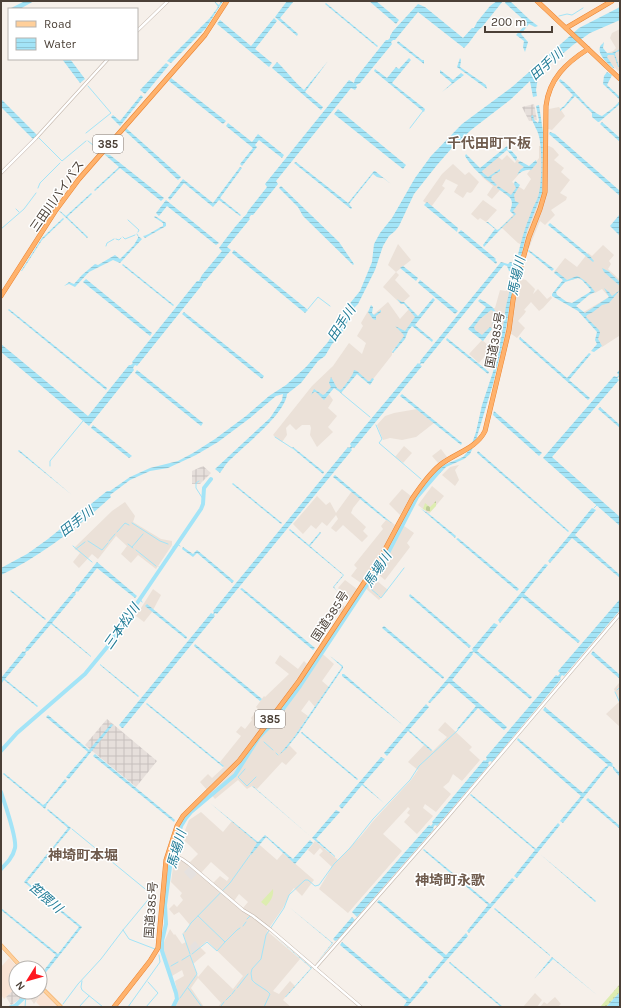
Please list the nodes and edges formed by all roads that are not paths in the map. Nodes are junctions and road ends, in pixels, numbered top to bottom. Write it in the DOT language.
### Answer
graph roads {
  1 [pos="168,1"];
  2 [pos="227,1"];
  3 [pos="537,1"];
  4 [pos="612,1"];
  5 [pos="567,29"];
  6 [pos="138,30"];
  7 [pos="587,48"];
  8 [pos="107,60"];
  9 [pos="620,79"];
  10 [pos="1,173"];
  11 [pos="1,296"];
  12 [pos="620,614"];
  13 [pos="168,852"];
  14 [pos="1,945"];
  15 [pos="15,960"];
  16 [pos="315,968"];
  17 [pos="48,994"];
  18 [pos="61,1007"];
  19 [pos="114,1007"];
  20 [pos="361,1007"];
  1 -- 6 [label="street"];
  2 -- 11 [label="highway, 三田川バイパス / 385"];
  3 -- 5 [label="highway"];
  4 -- 5 [label="highway"];
  5 -- 7 [label="highway"];
  7 -- 9 [label="highway"];
  7 -- 13 [label="highway, 国道385号 / 385"];
  8 -- 10 [label="street"];
  12 -- 16 [label="street"];
  13 -- 16 [label="street"];
  13 -- 19 [label="highway, 国道385号 / 385"];
  14 -- 15 [label="main road"];
  16 -- 20 [label="street"];
  17 -- 18 [label="main road"];
}
